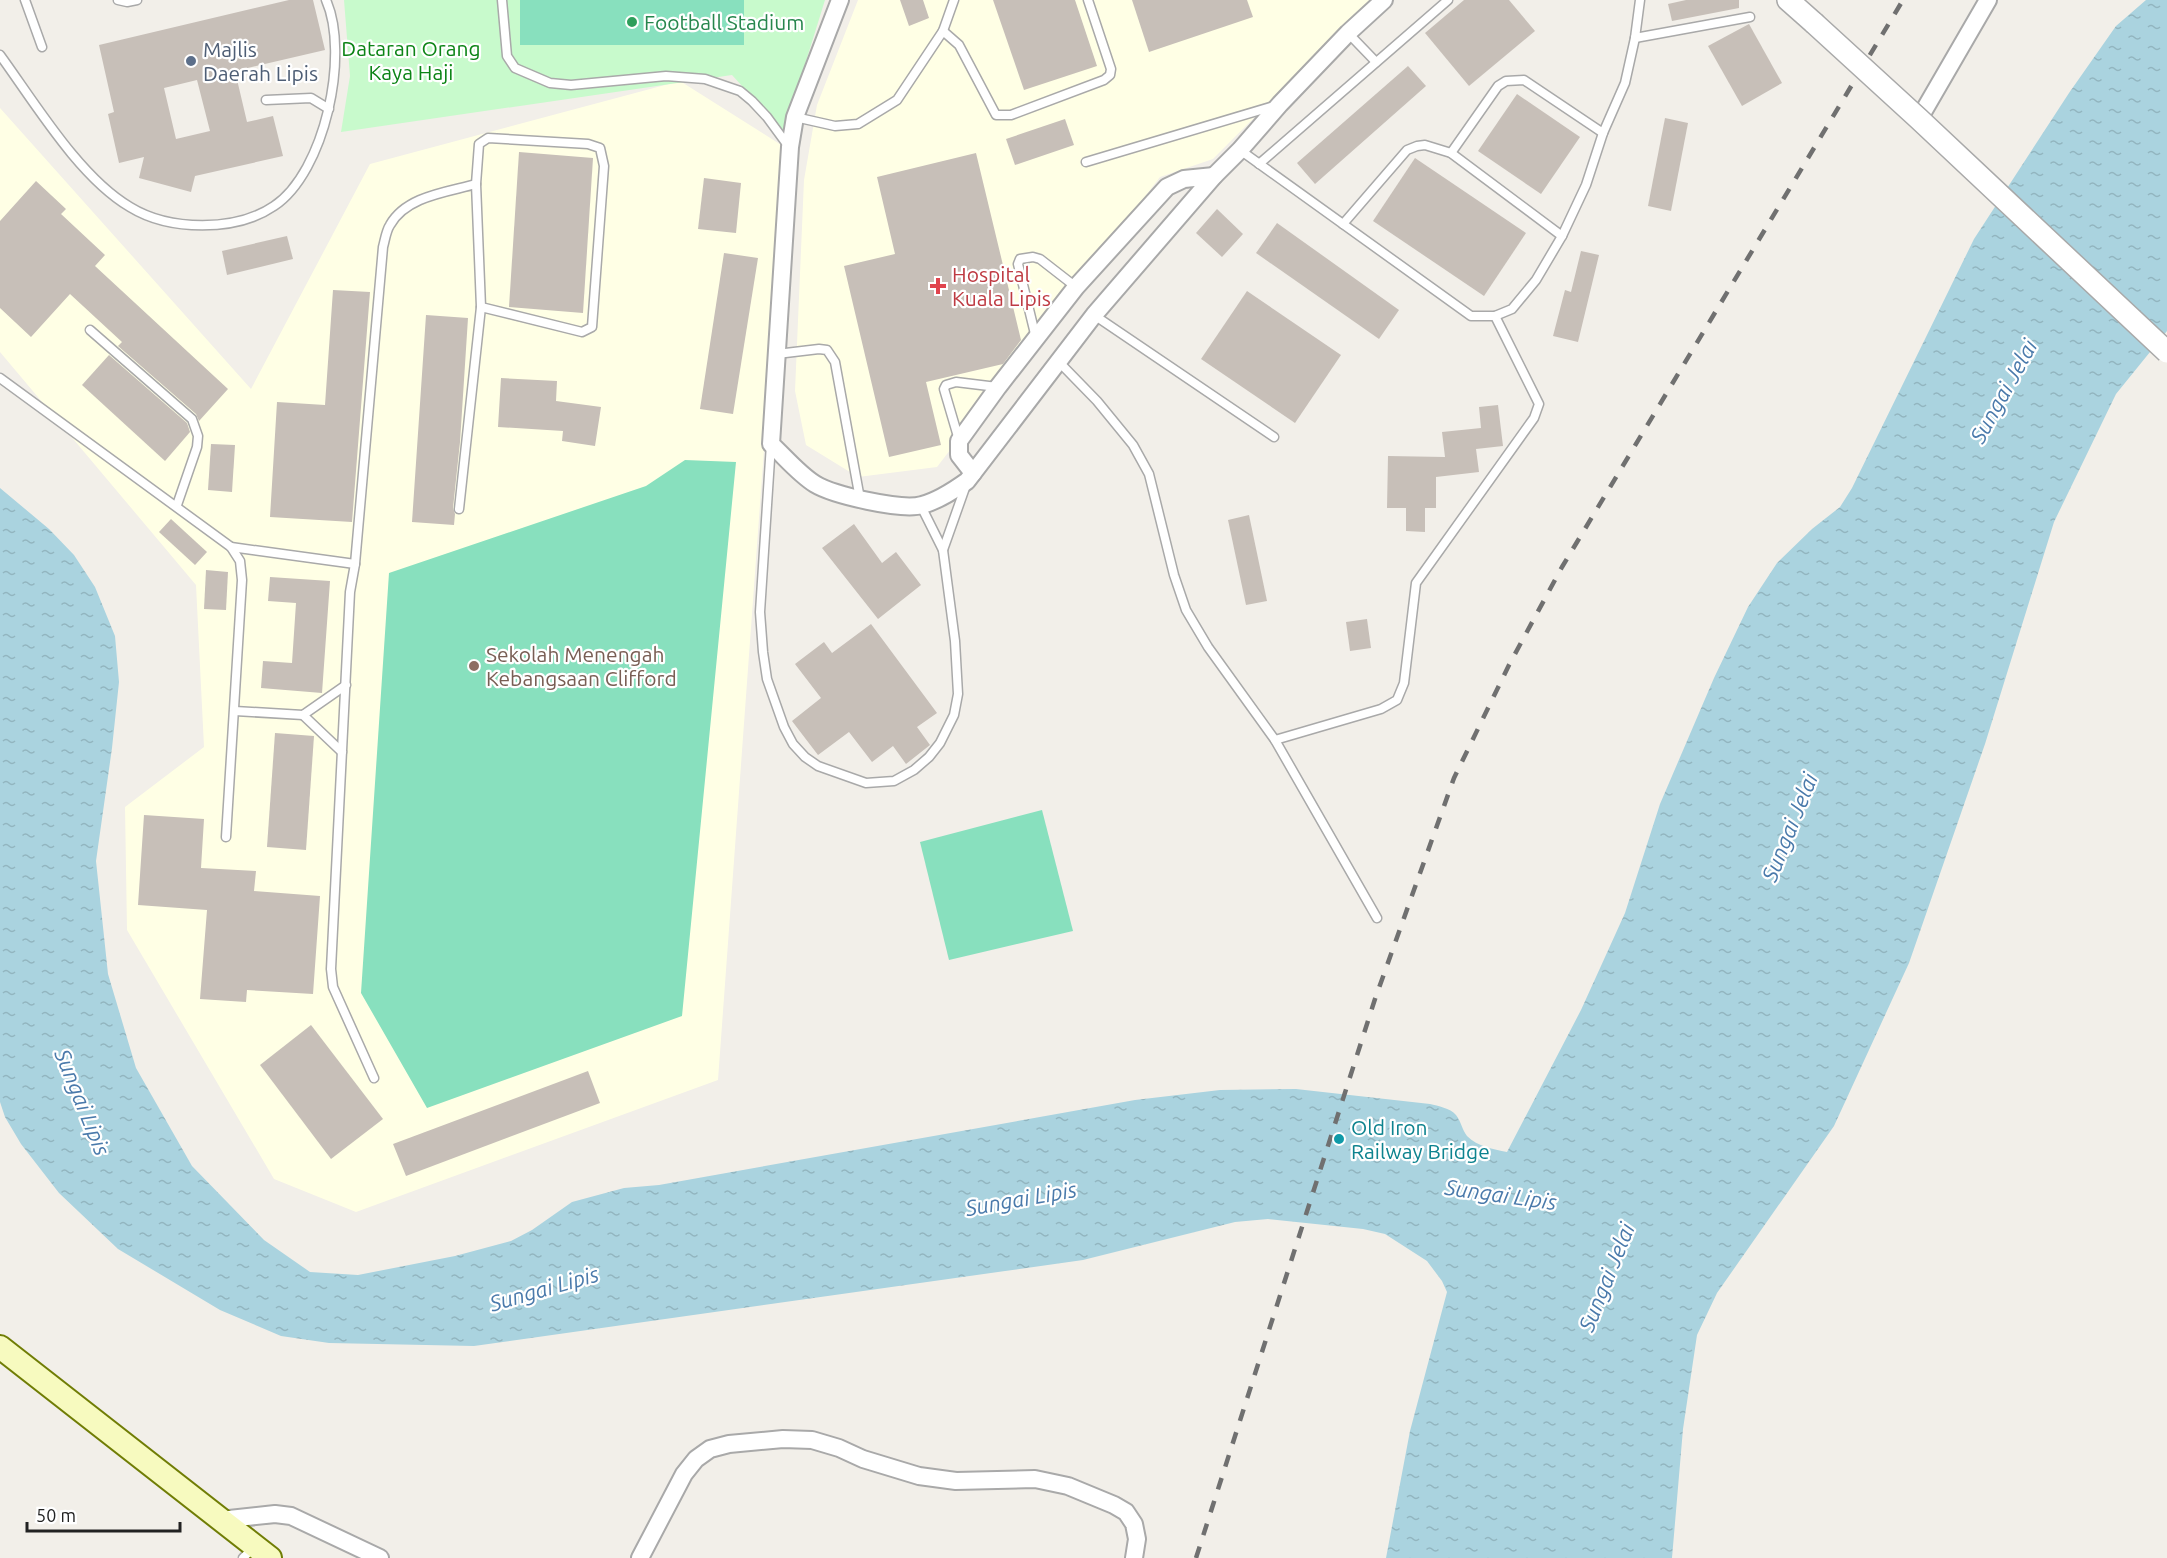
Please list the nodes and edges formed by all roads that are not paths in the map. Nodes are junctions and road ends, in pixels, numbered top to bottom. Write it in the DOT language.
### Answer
graph roads {
  1 [pos="25,0"];
  2 [pos="118,0"];
  3 [pos="137,0"];
  4 [pos="327,0"];
  5 [pos="501,0"];
  6 [pos="840,0"];
  7 [pos="954,0"];
  8 [pos="1088,0"];
  9 [pos="1384,0"];
  10 [pos="1448,0"];
  11 [pos="1640,0"];
  12 [pos="1788,0"];
  13 [pos="1988,0"];
  14 [pos="1750,16"];
  15 [pos="943,31"];
  16 [pos="1348,33"];
  17 [pos="1635,38"];
  18 [pos="42,47"];
  19 [pos="0,55"];
  20 [pos="1376,62"];
  21 [pos="266,100"];
  22 [pos="1280,104"];
  23 [pos="329,109"];
  24 [pos="795,117"];
  25 [pos="1919,118"];
  26 [pos="1603,133"];
  27 [pos="790,147"];
  28 [pos="1240,150"];
  29 [pos="1451,153"];
  30 [pos="1086,162"];
  31 [pos="1259,164"];
  32 [pos="1214,176"];
  33 [pos="476,184"];
  34 [pos="1343,224"];
  35 [pos="1562,236"];
  36 [pos="1076,287"];
  37 [pos="481,307"];
  38 [pos="1094,315"];
  39 [pos="1496,316"];
  40 [pos="90,330"];
  41 [pos="1036,338"];
  42 [pos="2167,352"];
  43 [pos="777,354"];
  44 [pos="1058,360"];
  45 [pos="0,378"];
  46 [pos="998,387"];
  47 [pos="1274,437"];
  48 [pos="959,441"];
  49 [pos="771,444"];
  50 [pos="970,477"];
  51 [pos="860,499"];
  52 [pos="177,505"];
  53 [pos="921,506"];
  54 [pos="459,509"];
  55 [pos="231,547"];
  56 [pos="943,550"];
  57 [pos="355,564"];
  58 [pos="346,685"];
  59 [pos="235,711"];
  60 [pos="303,715"];
  61 [pos="1275,740"];
  62 [pos="342,752"];
  63 [pos="226,837"];
  64 [pos="1377,918"];
  65 [pos="374,1078"];
  66 [pos="0,1347"];
  67 [pos="220,1520"];
  68 [pos="256,1554"];
  69 [pos="380,1558"];
  70 [pos="640,1558"];
  71 [pos="1134,1558"];
  1 -- 18 [label="lane"];
  2 -- 3 [label="lane"];
  4 -- 23 [label="lane"];
  5 -- 27 [label="lane"];
  6 -- 24 [label="street"];
  7 -- 15 [label="lane"];
  8 -- 15 [label="lane"];
  9 -- 16 [label="street"];
  10 -- 20 [label="lane"];
  11 -- 17 [label="lane"];
  12 -- 25 [label="street, bridge"];
  13 -- 25 [label="street"];
  14 -- 17 [label="lane"];
  15 -- 24 [label="lane"];
  16 -- 20 [label="lane"];
  16 -- 22 [label="street"];
  17 -- 26 [label="lane"];
  19 -- 23 [label="lane"];
  20 -- 31 [label="lane"];
  21 -- 23 [label="lane"];
  22 -- 28 [label="street"];
  22 -- 30 [label="lane"];
  24 -- 27 [label="street"];
  25 -- 42 [label="street, bridge"];
  26 -- 29 [label="lane"];
  26 -- 35 [label="lane"];
  27 -- 43 [label="street"];
  28 -- 31 [label="lane"];
  28 -- 32 [label="street"];
  29 -- 34 [label="lane"];
  29 -- 35 [label="lane"];
  31 -- 34 [label="lane"];
  32 -- 36 [label="street"];
  32 -- 38 [label="street"];
  33 -- 37 [label="lane"];
  33 -- 37 [label="lane"];
  33 -- 57 [label="lane"];
  34 -- 39 [label="lane"];
  35 -- 39 [label="lane"];
  36 -- 41 [label="street"];
  36 -- 41 [label="lane"];
  37 -- 54 [label="lane"];
  38 -- 44 [label="street"];
  38 -- 47 [label="lane"];
  39 -- 61 [label="lane"];
  40 -- 52 [label="lane"];
  41 -- 46 [label="street"];
  43 -- 49 [label="street"];
  43 -- 51 [label="lane"];
  44 -- 50 [label="street"];
  44 -- 61 [label="lane"];
  45 -- 52 [label="lane"];
  46 -- 48 [label="street"];
  46 -- 48 [label="lane"];
  48 -- 50 [label="street"];
  49 -- 51 [label="street"];
  49 -- 56 [label="lane"];
  50 -- 53 [label="street"];
  50 -- 56 [label="lane"];
  51 -- 53 [label="street"];
  52 -- 55 [label="lane"];
  53 -- 56 [label="lane"];
  55 -- 57 [label="lane"];
  55 -- 59 [label="lane"];
  57 -- 58 [label="lane"];
  58 -- 60 [label="lane"];
  58 -- 62 [label="lane"];
  59 -- 60 [label="lane"];
  59 -- 63 [label="lane"];
  60 -- 62 [label="lane"];
  61 -- 64 [label="lane"];
  62 -- 65 [label="lane"];
  66 -- 67 [label="main road"];
  67 -- 68 [label="main road"];
  67 -- 69 [label="street"];
  70 -- 71 [label="street"];
}
